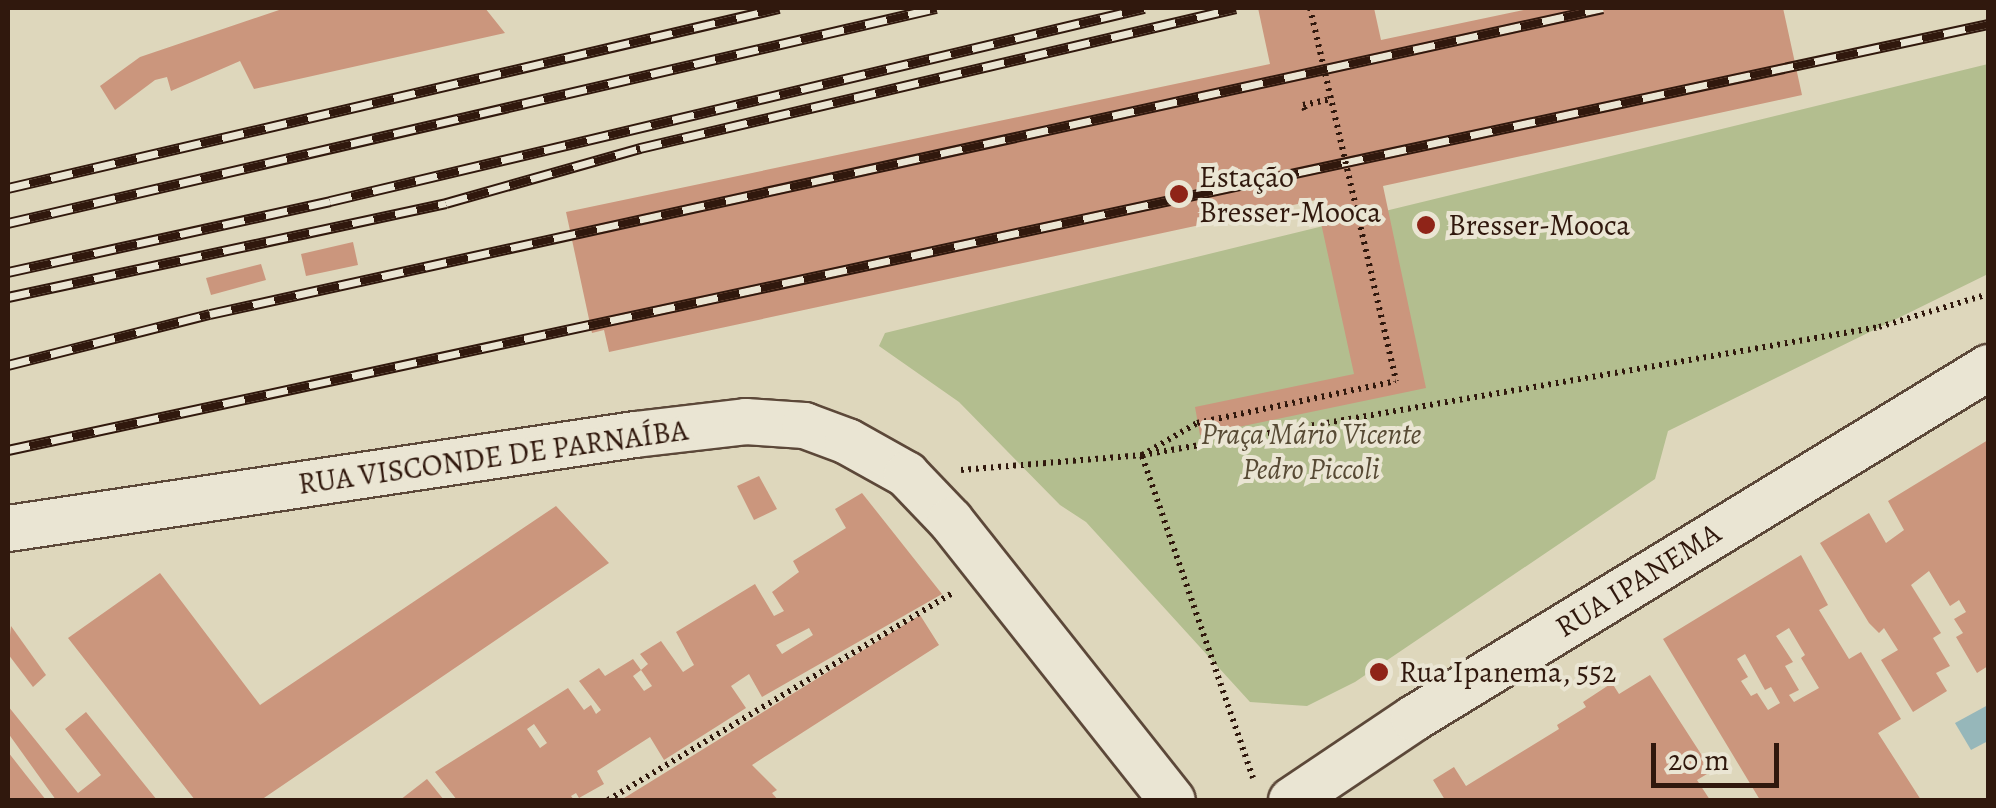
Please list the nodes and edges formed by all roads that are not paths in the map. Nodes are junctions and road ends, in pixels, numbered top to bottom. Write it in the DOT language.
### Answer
graph roads {
  1 [pos="1988,367"];
  2 [pos="8,528"];
  3 [pos="1273,791"];
  4 [pos="1172,800"];
  1 -- 3 [label="street, RUA IPANEMA"];
  2 -- 4 [label="street, RUA VISCONDE DE PARNAÍBA"];
}
